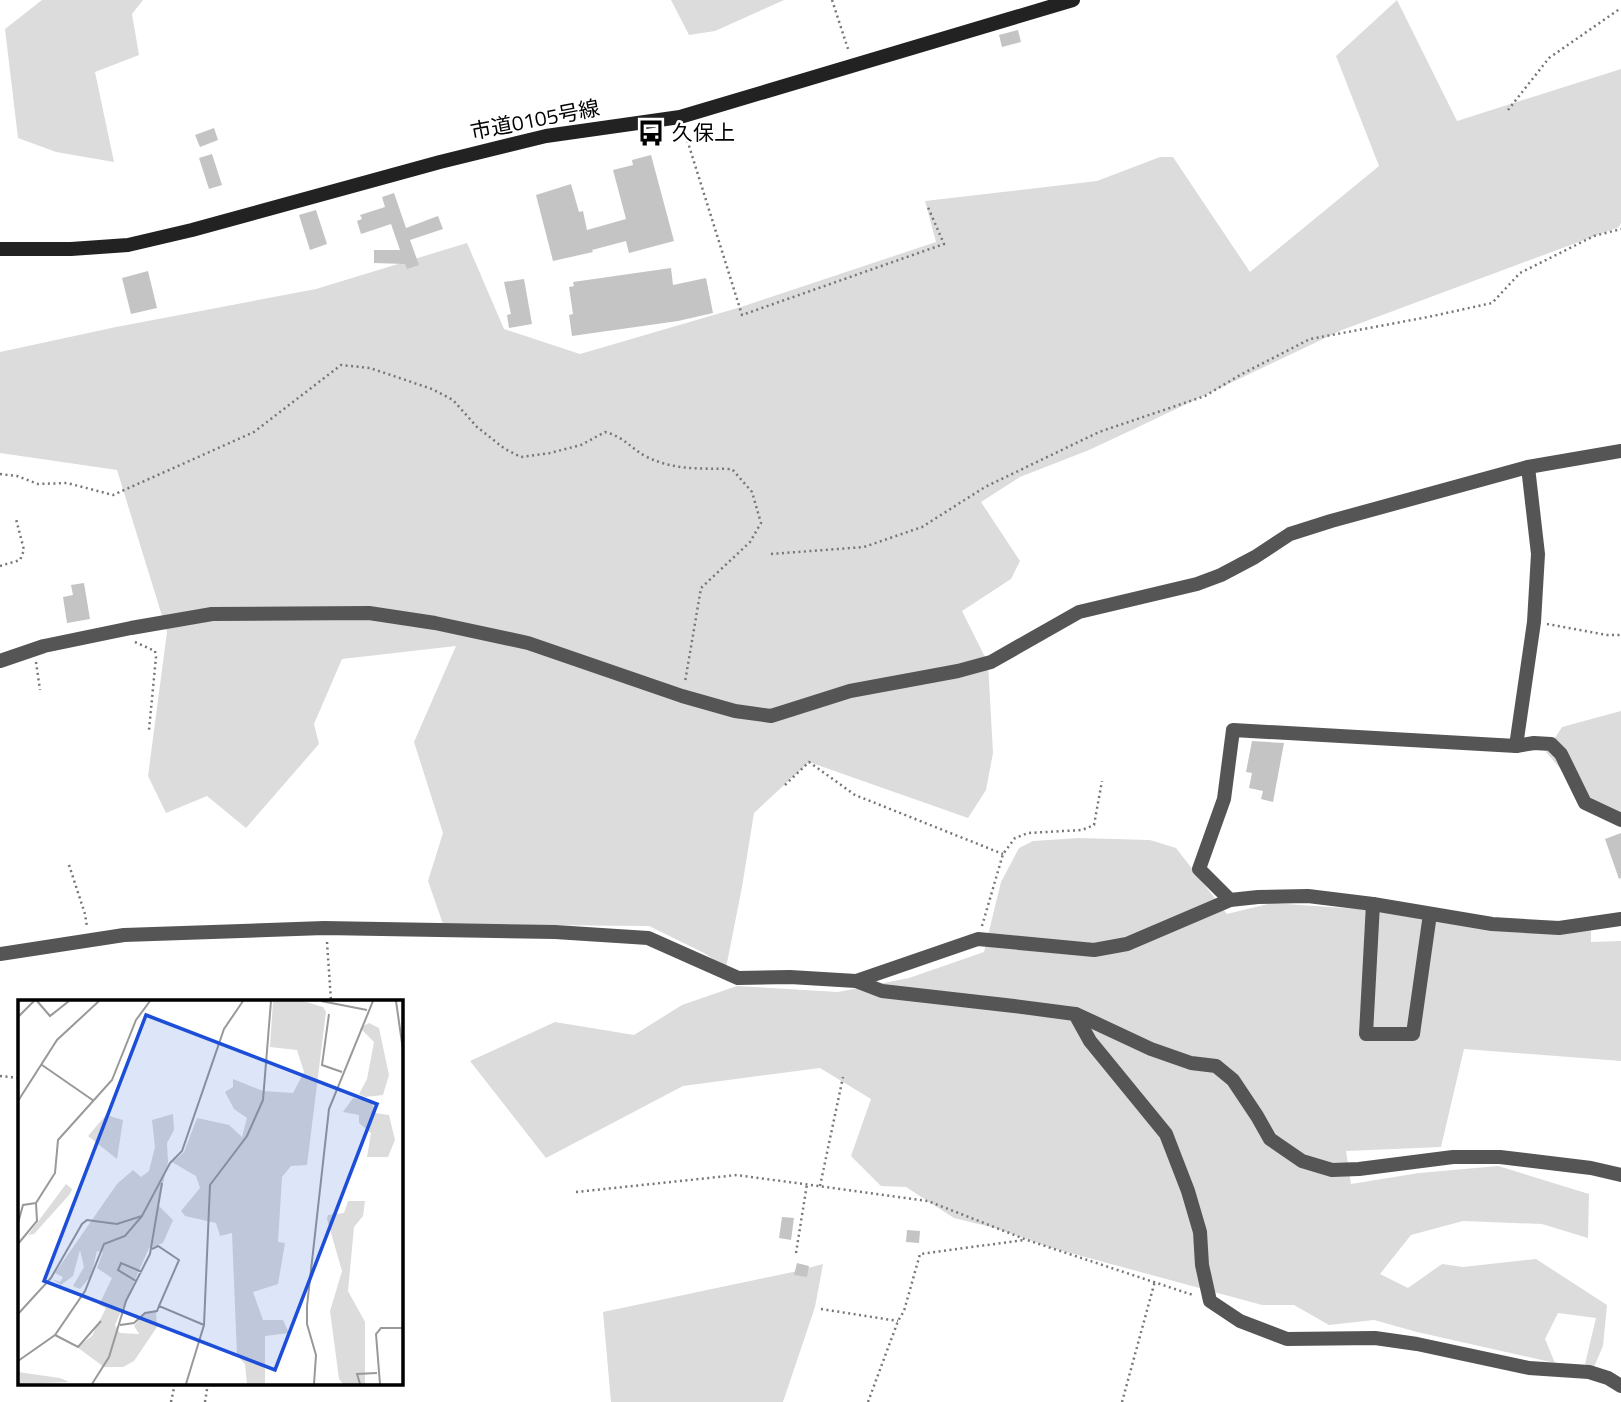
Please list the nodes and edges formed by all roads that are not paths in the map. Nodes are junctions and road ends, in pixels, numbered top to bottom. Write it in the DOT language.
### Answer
graph roads {
  1 [pos="1073,0"];
  2 [pos="0,249"];
  3 [pos="1621,452"];
  4 [pos="1528,467"];
  5 [pos="0,661"];
  6 [pos="1516,746"];
  7 [pos="1621,820"];
  8 [pos="1230,900"];
  9 [pos="1373,904"];
  10 [pos="1430,914"];
  11 [pos="1621,919"];
  12 [pos="0,954"];
  13 [pos="856,981"];
  14 [pos="1075,1014"];
  15 [pos="1621,1175"];
  16 [pos="1621,1386"];
  1 -- 2 [label="street, 市道0105号線"];
  3 -- 4 [label="street"];
  4 -- 5 [label="street"];
  4 -- 6 [label="street"];
  6 -- 7 [label="street"];
  6 -- 8 [label="street"];
  8 -- 9 [label="street"];
  8 -- 13 [label="street"];
  9 -- 10 [label="street"];
  9 -- 10 [label="street"];
  10 -- 11 [label="street"];
  12 -- 13 [label="street"];
  13 -- 14 [label="street"];
  14 -- 15 [label="street"];
  14 -- 16 [label="street"];
}
